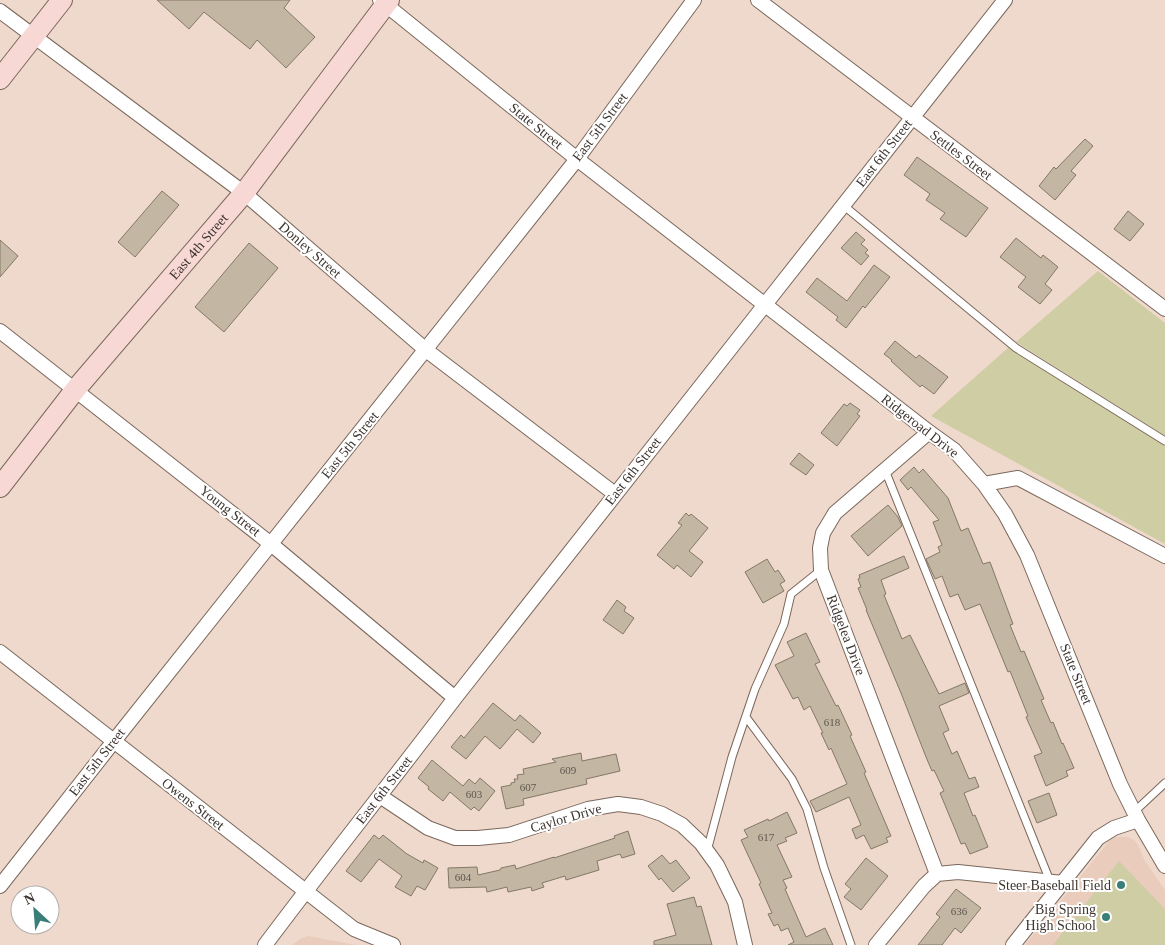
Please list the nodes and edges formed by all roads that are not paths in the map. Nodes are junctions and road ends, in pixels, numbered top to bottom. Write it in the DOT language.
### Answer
graph roads {
  1 [pos="62,0"];
  2 [pos="694,0"];
  3 [pos="758,0"];
  4 [pos="1005,0"];
  5 [pos="385,2"];
  6 [pos="0,12"];
  7 [pos="33,36"];
  8 [pos="0,79"];
  9 [pos="912,118"];
  10 [pos="577,159"];
  11 [pos="244,193"];
  12 [pos="843,205"];
  13 [pos="765,305"];
  14 [pos="1165,309"];
  15 [pos="0,331"];
  16 [pos="426,350"];
  17 [pos="76,390"];
  18 [pos="929,432"];
  19 [pos="1165,441"];
  20 [pos="885,470"];
  21 [pos="984,484"];
  22 [pos="0,486"];
  23 [pos="615,494"];
  24 [pos="271,544"];
  25 [pos="1165,556"];
  26 [pos="821,570"];
  27 [pos="0,652"];
  28 [pos="455,698"];
  29 [pos="746,716"];
  30 [pos="114,741"];
  31 [pos="1165,783"];
  32 [pos="380,796"];
  33 [pos="1136,816"];
  34 [pos="707,851"];
  35 [pos="1165,866"];
  36 [pos="937,874"];
  37 [pos="1057,882"];
  38 [pos="0,886"];
  39 [pos="305,891"];
  40 [pos="265,945"];
  41 [pos="393,945"];
  42 [pos="745,945"];
  43 [pos="851,945"];
  44 [pos="876,945"];
  45 [pos="1013,945"];
  1 -- 7 [label="main road"];
  2 -- 10 [label="street, East 5th Street"];
  3 -- 9 [label="street, Settles Street"];
  4 -- 9 [label="street, East 6th Street"];
  5 -- 10 [label="street, State Street"];
  5 -- 11 [label="main road, East 4th Street"];
  6 -- 7 [label="street, Donley Street"];
  7 -- 8 [label="main road"];
  7 -- 11 [label="street, Donley Street"];
  9 -- 12 [label="street, East 6th Street"];
  9 -- 14 [label="street, Settles Street"];
  10 -- 13 [label="street, State Street"];
  10 -- 16 [label="street, East 5th Street"];
  11 -- 16 [label="street, Donley Street"];
  11 -- 17 [label="main road, East 4th Street"];
  12 -- 13 [label="street, East 6th Street"];
  12 -- 19 [label="lane"];
  13 -- 18 [label="street, Ridgeroad Drive"];
  13 -- 23 [label="street, East 6th Street"];
  15 -- 17 [label="street, Young Street"];
  16 -- 23 [label="street, Donley Street"];
  16 -- 24 [label="street, East 5th Street"];
  17 -- 22 [label="main road, East 4th Street"];
  17 -- 24 [label="street, Young Street"];
  18 -- 20 [label="street, Ridgelea Drive"];
  18 -- 21 [label="street, Ridgeroad Drive"];
  20 -- 26 [label="street, Ridgelea Drive"];
  20 -- 37 [label="lane"];
  21 -- 25 [label="street"];
  21 -- 33 [label="street, State Street"];
  23 -- 28 [label="street, East 6th Street"];
  24 -- 28 [label="street, Young Street"];
  24 -- 30 [label="street, East 5th Street"];
  26 -- 29 [label="lane"];
  26 -- 36 [label="street, Ridgelea Drive"];
  27 -- 30 [label="street, Owens Street"];
  28 -- 32 [label="street, East 6th Street"];
  29 -- 34 [label="lane"];
  29 -- 43 [label="lane"];
  30 -- 38 [label="street, East 5th Street"];
  30 -- 39 [label="street, Owens Street"];
  31 -- 33 [label="lane"];
  32 -- 34 [label="street, Caylor Drive"];
  32 -- 39 [label="street, East 6th Street"];
  33 -- 35 [label="street, State Street"];
  33 -- 37 [label="street"];
  34 -- 42 [label="street, Caylor Drive"];
  36 -- 37 [label="street"];
  36 -- 44 [label="street"];
  37 -- 45 [label="street"];
  39 -- 40 [label="street, East 6th Street"];
  39 -- 41 [label="street, Owens Street"];
}
